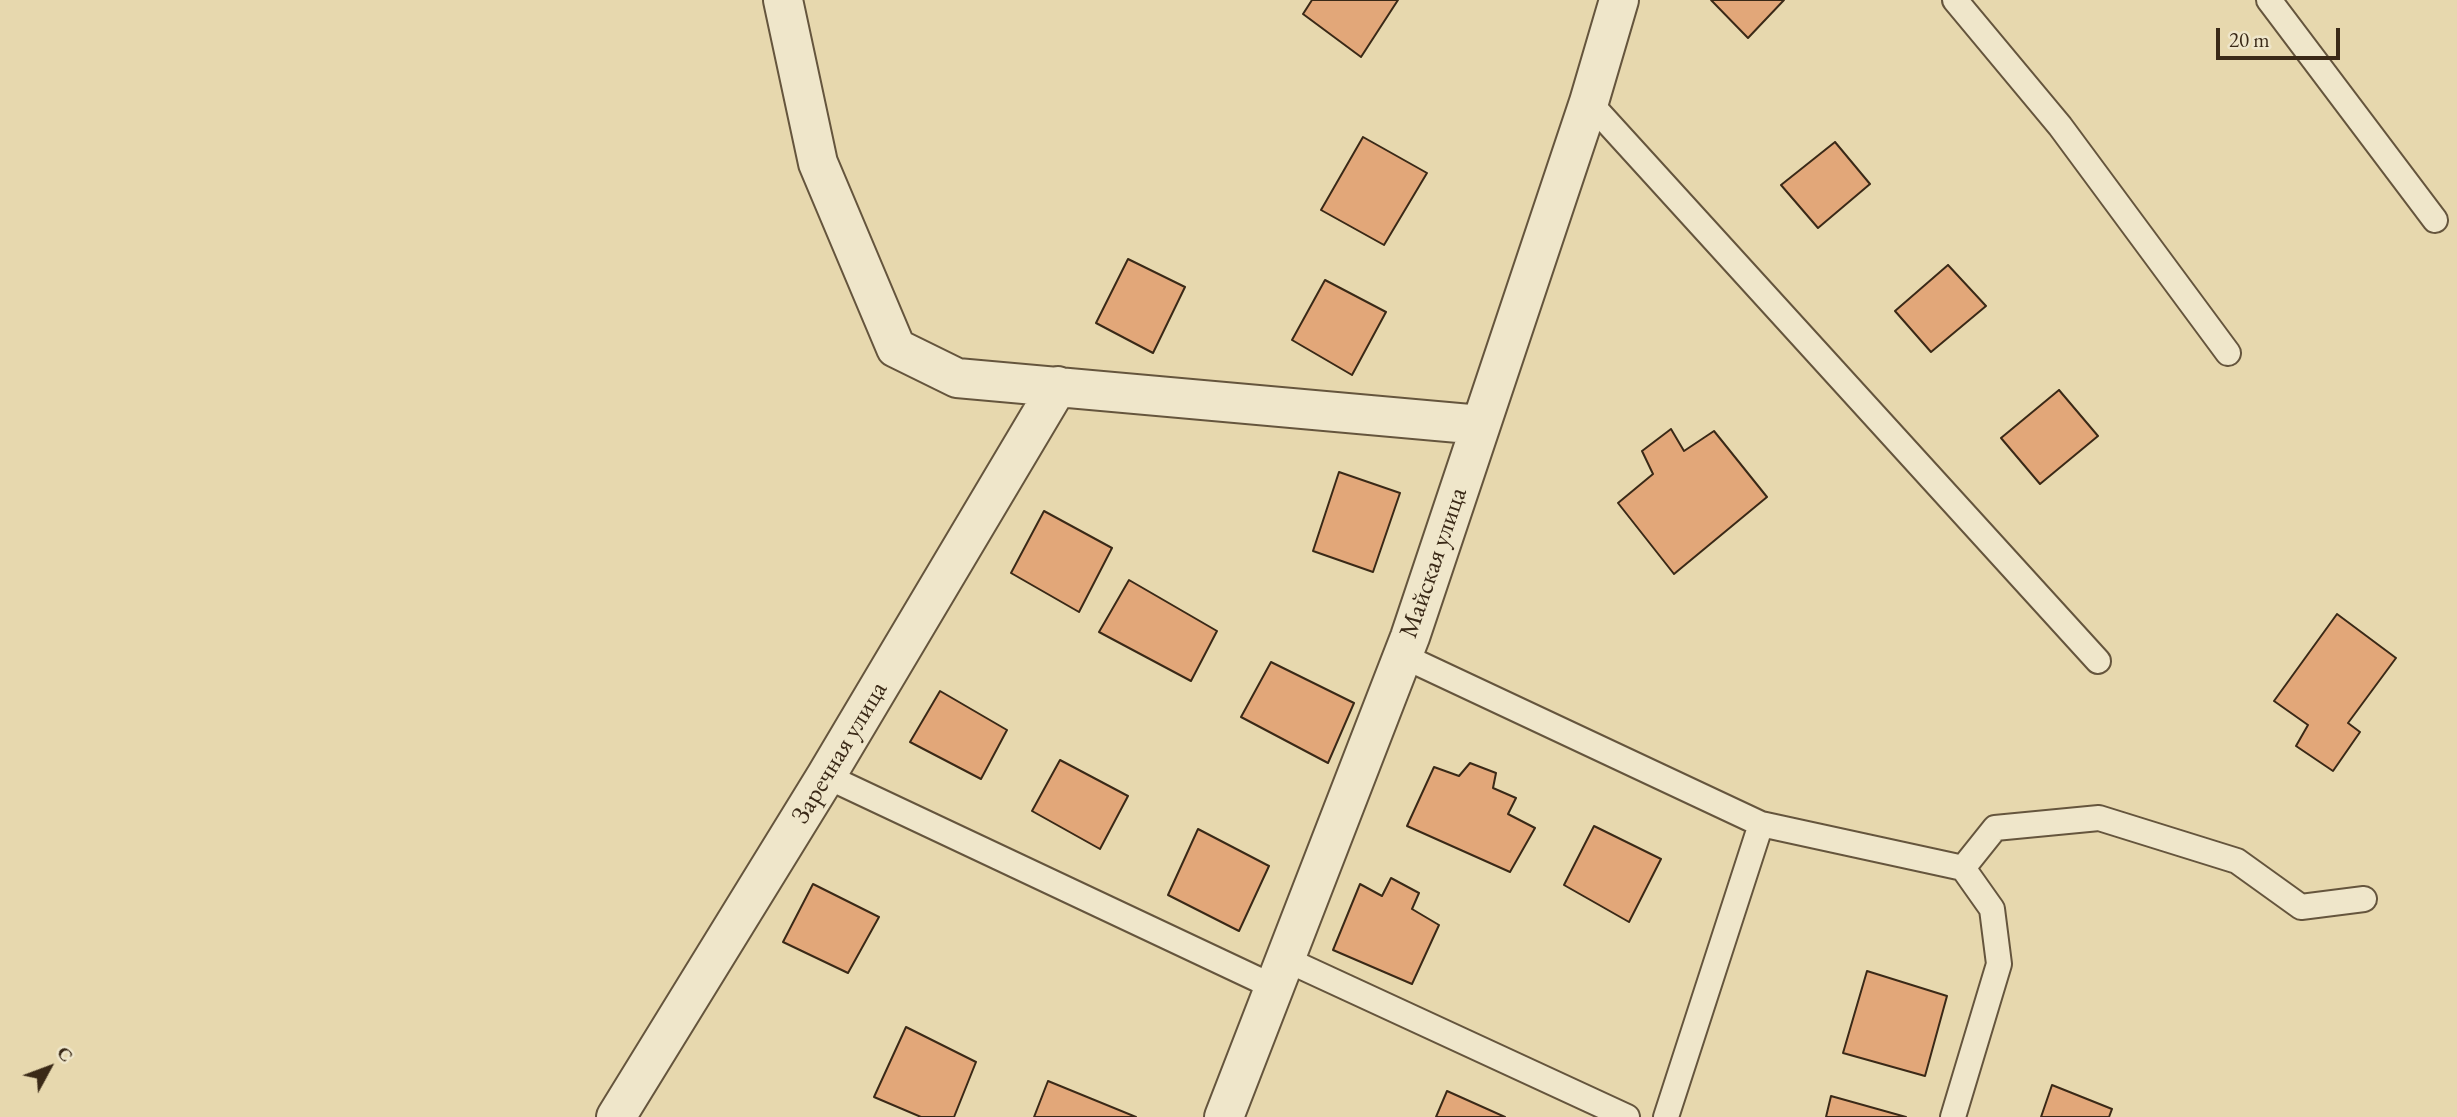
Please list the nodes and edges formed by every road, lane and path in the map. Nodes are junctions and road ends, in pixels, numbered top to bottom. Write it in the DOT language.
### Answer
graph roads {
  1 [pos="783,0"];
  2 [pos="1619,0"];
  3 [pos="1955,0"];
  4 [pos="2269,0"];
  5 [pos="1589,102"];
  6 [pos="2435,220"];
  7 [pos="2228,354"];
  8 [pos="1058,386"];
  9 [pos="1481,425"];
  10 [pos="1403,656"];
  11 [pos="2098,662"];
  12 [pos="827,776"];
  13 [pos="1761,824"];
  14 [pos="1963,868"];
  15 [pos="2364,899"];
  16 [pos="1279,973"];
  17 [pos="617,1117"];
  18 [pos="1224,1117"];
  19 [pos="1627,1117"];
  20 [pos="1666,1117"];
  21 [pos="1953,1117"];
  1 -- 8 [label="street"];
  2 -- 5 [label="street, Майская улица"];
  3 -- 7 [label="lane"];
  4 -- 6 [label="lane"];
  5 -- 9 [label="street, Майская улица"];
  5 -- 11 [label="lane"];
  8 -- 9 [label="street"];
  8 -- 12 [label="street, Заречная улица"];
  9 -- 10 [label="street, Майская улица"];
  10 -- 13 [label="lane"];
  10 -- 16 [label="street, Майская улица"];
  12 -- 16 [label="lane"];
  12 -- 17 [label="street, Заречная улица"];
  13 -- 14 [label="lane"];
  13 -- 20 [label="lane"];
  14 -- 15 [label="lane"];
  14 -- 21 [label="lane"];
  16 -- 18 [label="street, Майская улица"];
  16 -- 19 [label="lane"];
}
